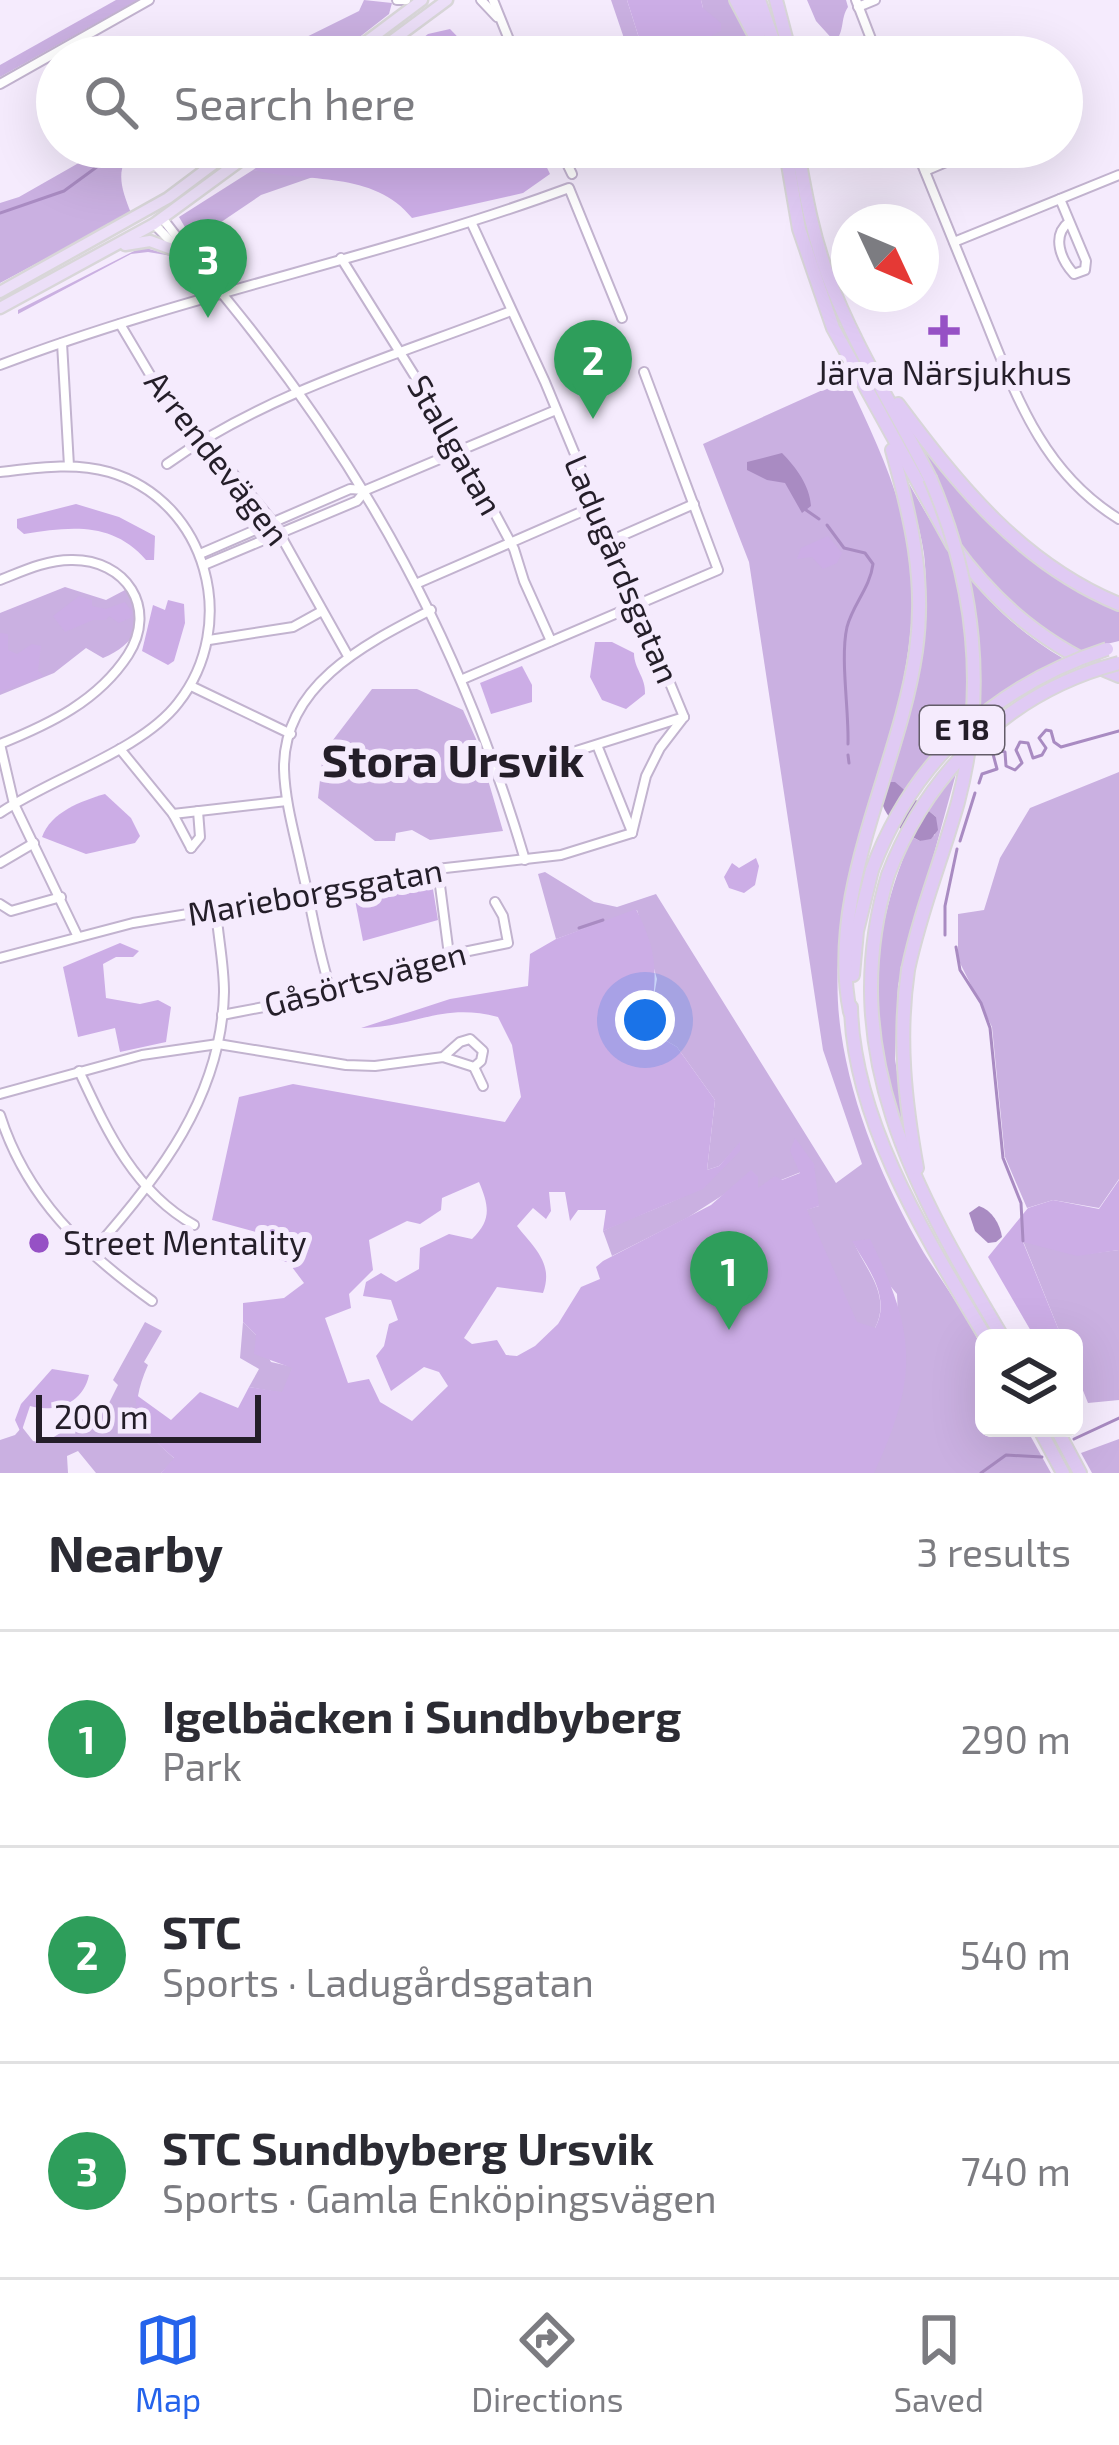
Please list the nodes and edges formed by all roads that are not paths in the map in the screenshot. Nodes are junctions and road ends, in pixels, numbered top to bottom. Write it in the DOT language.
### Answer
graph roads {
  1 [pos="149,0"];
  2 [pos="422,0"];
  3 [pos="447,0"];
  4 [pos="481,0"];
  5 [pos="493,0"];
  6 [pos="736,0"];
  7 [pos="747,0"];
  8 [pos="759,0"];
  9 [pos="776,0"];
  10 [pos="875,0"];
  11 [pos="857,3"];
  12 [pos="498,18"];
  13 [pos="85,36"];
  14 [pos="374,36"];
  15 [pos="398,36"];
  16 [pos="506,36"];
  17 [pos="755,36"];
  18 [pos="759,36"];
  19 [pos="772,36"];
  20 [pos="785,36"];
  21 [pos="870,36"];
  22 [pos="36,64"];
  23 [pos="0,84"];
  24 [pos="207,168"];
  25 [pos="231,168"];
  26 [pos="569,168"];
  27 [pos="789,168"];
  28 [pos="801,168"];
  29 [pos="923,168"];
  30 [pos="934,168"];
  31 [pos="925,172"];
  32 [pos="572,174"];
  33 [pos="1119,175"];
  34 [pos="1060,199"];
  35 [pos="149,209"];
  36 [pos="158,222"];
  37 [pos="1069,222"];
  38 [pos="472,224"];
  39 [pos="954,242"];
  40 [pos="110,249"];
  41 [pos="180,252"];
  42 [pos="341,258"];
  43 [pos="211,281"];
  44 [pos="0,292"];
  45 [pos="221,293"];
  46 [pos="0,308"];
  47 [pos="511,311"];
  48 [pos="622,317"];
  49 [pos="120,325"];
  50 [pos="62,343"];
  51 [pos="403,353"];
  52 [pos="0,364"];
  53 [pos="869,365"];
  54 [pos="644,372"];
  55 [pos="299,392"];
  56 [pos="556,410"];
  57 [pos="886,431"];
  58 [pos="203,437"];
  59 [pos="460,450"];
  60 [pos="166,464"];
  61 [pos="69,466"];
  62 [pos="0,472"];
  63 [pos="366,490"];
  64 [pos="334,497"];
  65 [pos="694,504"];
  66 [pos="597,505"];
  67 [pos="339,508"];
  68 [pos="1119,519"];
  69 [pos="274,522"];
  70 [pos="280,533"];
  71 [pos="612,540"];
  72 [pos="510,543"];
  73 [pos="200,554"];
  74 [pos="204,565"];
  75 [pos="0,580"];
  76 [pos="418,583"];
  77 [pos="638,603"];
  78 [pos="1119,604"];
  79 [pos="323,610"];
  80 [pos="431,610"];
  81 [pos="209,640"];
  82 [pos="551,640"];
  83 [pos="1113,648"];
  84 [pos="348,656"];
  85 [pos="1119,663"];
  86 [pos="1119,676"];
  87 [pos="463,679"];
  88 [pos="190,686"];
  89 [pos="684,716"];
  90 [pos="291,734"];
  91 [pos="0,744"];
  92 [pos="597,745"];
  93 [pos="120,749"];
  94 [pos="500,775"];
  95 [pos="287,801"];
  96 [pos="14,804"];
  97 [pos="198,812"];
  98 [pos="0,813"];
  99 [pos="173,814"];
  100 [pos="632,833"];
  101 [pos="34,843"];
  102 [pos="525,860"];
  103 [pos="0,863"];
  104 [pos="866,868"];
  105 [pos="438,870"];
  106 [pos="308,894"];
  107 [pos="61,897"];
  108 [pos="495,902"];
  109 [pos="0,904"];
  110 [pos="216,909"];
  111 [pos="78,937"];
  112 [pos="449,955"];
  113 [pos="0,958"];
  114 [pos="332,994"];
  115 [pos="222,1015"];
  116 [pos="218,1044"];
  117 [pos="443,1057"];
  118 [pos="474,1067"];
  119 [pos="79,1071"];
  120 [pos="484,1086"];
  121 [pos="0,1094"];
  122 [pos="0,1115"];
  123 [pos="146,1188"];
  124 [pos="922,1193"];
  125 [pos="194,1225"];
  126 [pos="92,1251"];
  127 [pos="152,1301"];
  128 [pos="981,1329"];
  129 [pos="998,1329"];
  130 [pos="1044,1437"];
  131 [pos="1061,1437"];
  132 [pos="1063,1473"];
  133 [pos="1080,1473"];
  1 -- 13 [label="street"];
  2 -- 14 [label="main road"];
  3 -- 15 [label="main road"];
  4 -- 12 [label="street"];
  5 -- 12 [label="street"];
  6 -- 17 [label="highway"];
  7 -- 18 [label="highway"];
  8 -- 19 [label="highway"];
  9 -- 20 [label="highway"];
  10 -- 11 [label="street"];
  11 -- 21 [label="street"];
  12 -- 16 [label="street"];
  22 -- 23 [label="street"];
  24 -- 35 [label="main road"];
  25 -- 36 [label="main road"];
  26 -- 32 [label="street"];
  27 -- 57 [label="highway"];
  28 -- 53 [label="highway"];
  29 -- 31 [label="street"];
  30 -- 31 [label="street"];
  31 -- 39 [label="street"];
  33 -- 34 [label="street"];
  34 -- 37 [label="street"];
  34 -- 39 [label="street"];
  35 -- 36 [label="main road"];
  35 -- 44 [label="main road"];
  36 -- 40 [label="main road"];
  36 -- 41 [label="street"];
  36 -- 43 [label="street"];
  37 -- 37 [label="street"];
  38 -- 42 [label="street"];
  38 -- 47 [label="street, Ladugårdsgatan"];
  38 -- 48 [label="street"];
  39 -- 68 [label="street"];
  40 -- 41 [label="main road"];
  40 -- 46 [label="main road"];
  41 -- 43 [label="street"];
  42 -- 45 [label="street"];
  42 -- 51 [label="street, Stallgatan"];
  43 -- 45 [label="street"];
  45 -- 49 [label="street"];
  45 -- 55 [label="street"];
  47 -- 51 [label="street"];
  47 -- 56 [label="street, Ladugårdsgatan"];
  49 -- 50 [label="street"];
  49 -- 58 [label="street, Arrendevägen"];
  50 -- 52 [label="street"];
  50 -- 61 [label="street"];
  51 -- 55 [label="street"];
  51 -- 59 [label="street, Stallgatan"];
  53 -- 78 [label="highway"];
  53 -- 124 [label="highway, bridge"];
  54 -- 65 [label="street"];
  55 -- 58 [label="street"];
  55 -- 63 [label="street"];
  56 -- 59 [label="street"];
  56 -- 66 [label="street, Ladugårdsgatan"];
  57 -- 86 [label="highway"];
  57 -- 104 [label="highway"];
  58 -- 60 [label="street"];
  58 -- 69 [label="street, Arrendevägen"];
  59 -- 63 [label="street"];
  59 -- 72 [label="street, Stallgatan"];
  61 -- 62 [label="street"];
  61 -- 73 [label="street"];
  63 -- 64 [label="street"];
  63 -- 67 [label="street"];
  63 -- 76 [label="street"];
  64 -- 67 [label="street"];
  64 -- 69 [label="street"];
  65 -- 71 [label="street"];
  65 -- 77 [label="street"];
  66 -- 71 [label="street, Ladugårdsgatan"];
  66 -- 72 [label="street"];
  67 -- 70 [label="street"];
  69 -- 70 [label="street, Arrendevägen"];
  69 -- 73 [label="street"];
  70 -- 74 [label="street"];
  70 -- 79 [label="street, Arrendevägen"];
  71 -- 77 [label="street, Ladugårdsgatan"];
  72 -- 76 [label="street"];
  72 -- 82 [label="street, Stallgatan"];
  73 -- 74 [label="street"];
  74 -- 81 [label="street"];
  75 -- 91 [label="street"];
  76 -- 80 [label="street"];
  77 -- 82 [label="street"];
  77 -- 89 [label="street, Ladugårdsgatan"];
  79 -- 81 [label="street"];
  79 -- 84 [label="street, Arrendevägen"];
  80 -- 84 [label="street"];
  80 -- 87 [label="street"];
  81 -- 88 [label="street"];
  82 -- 87 [label="street"];
  83 -- 104 [label="highway, E 18, bridge"];
  84 -- 90 [label="street"];
  85 -- 124 [label="highway, E 18, bridge"];
  87 -- 94 [label="street"];
  88 -- 90 [label="street"];
  88 -- 93 [label="street"];
  89 -- 92 [label="street"];
  89 -- 100 [label="street"];
  90 -- 95 [label="street"];
  91 -- 96 [label="street"];
  92 -- 94 [label="street"];
  92 -- 100 [label="street"];
  93 -- 96 [label="street"];
  93 -- 99 [label="street"];
  94 -- 102 [label="street"];
  95 -- 97 [label="street"];
  95 -- 106 [label="street"];
  96 -- 98 [label="street"];
  96 -- 101 [label="street"];
  97 -- 99 [label="street"];
  97 -- 99 [label="street"];
  100 -- 102 [label="street, Marieborgsgatan"];
  101 -- 103 [label="street"];
  101 -- 107 [label="street"];
  102 -- 105 [label="street, Marieborgsgatan"];
  104 -- 128 [label="highway, E 18"];
  105 -- 106 [label="street, Marieborgsgatan"];
  105 -- 112 [label="street"];
  106 -- 110 [label="street, Marieborgsgatan"];
  106 -- 114 [label="street"];
  107 -- 109 [label="street"];
  107 -- 111 [label="street"];
  108 -- 112 [label="street, Gåsörtsvägen"];
  110 -- 111 [label="street, Marieborgsgatan"];
  110 -- 115 [label="street"];
  111 -- 113 [label="street, Marieborgsgatan"];
  112 -- 114 [label="street, Gåsörtsvägen"];
  114 -- 115 [label="street, Gåsörtsvägen"];
  115 -- 116 [label="street"];
  116 -- 117 [label="street"];
  116 -- 119 [label="street"];
  116 -- 123 [label="street"];
  117 -- 118 [label="street"];
  117 -- 118 [label="street"];
  118 -- 120 [label="street"];
  119 -- 121 [label="street"];
  119 -- 123 [label="street"];
  122 -- 126 [label="street"];
  123 -- 125 [label="street"];
  123 -- 126 [label="street"];
  124 -- 129 [label="highway, E 18"];
  126 -- 127 [label="street"];
  130 -- 132 [label="highway"];
  131 -- 133 [label="highway"];
}
